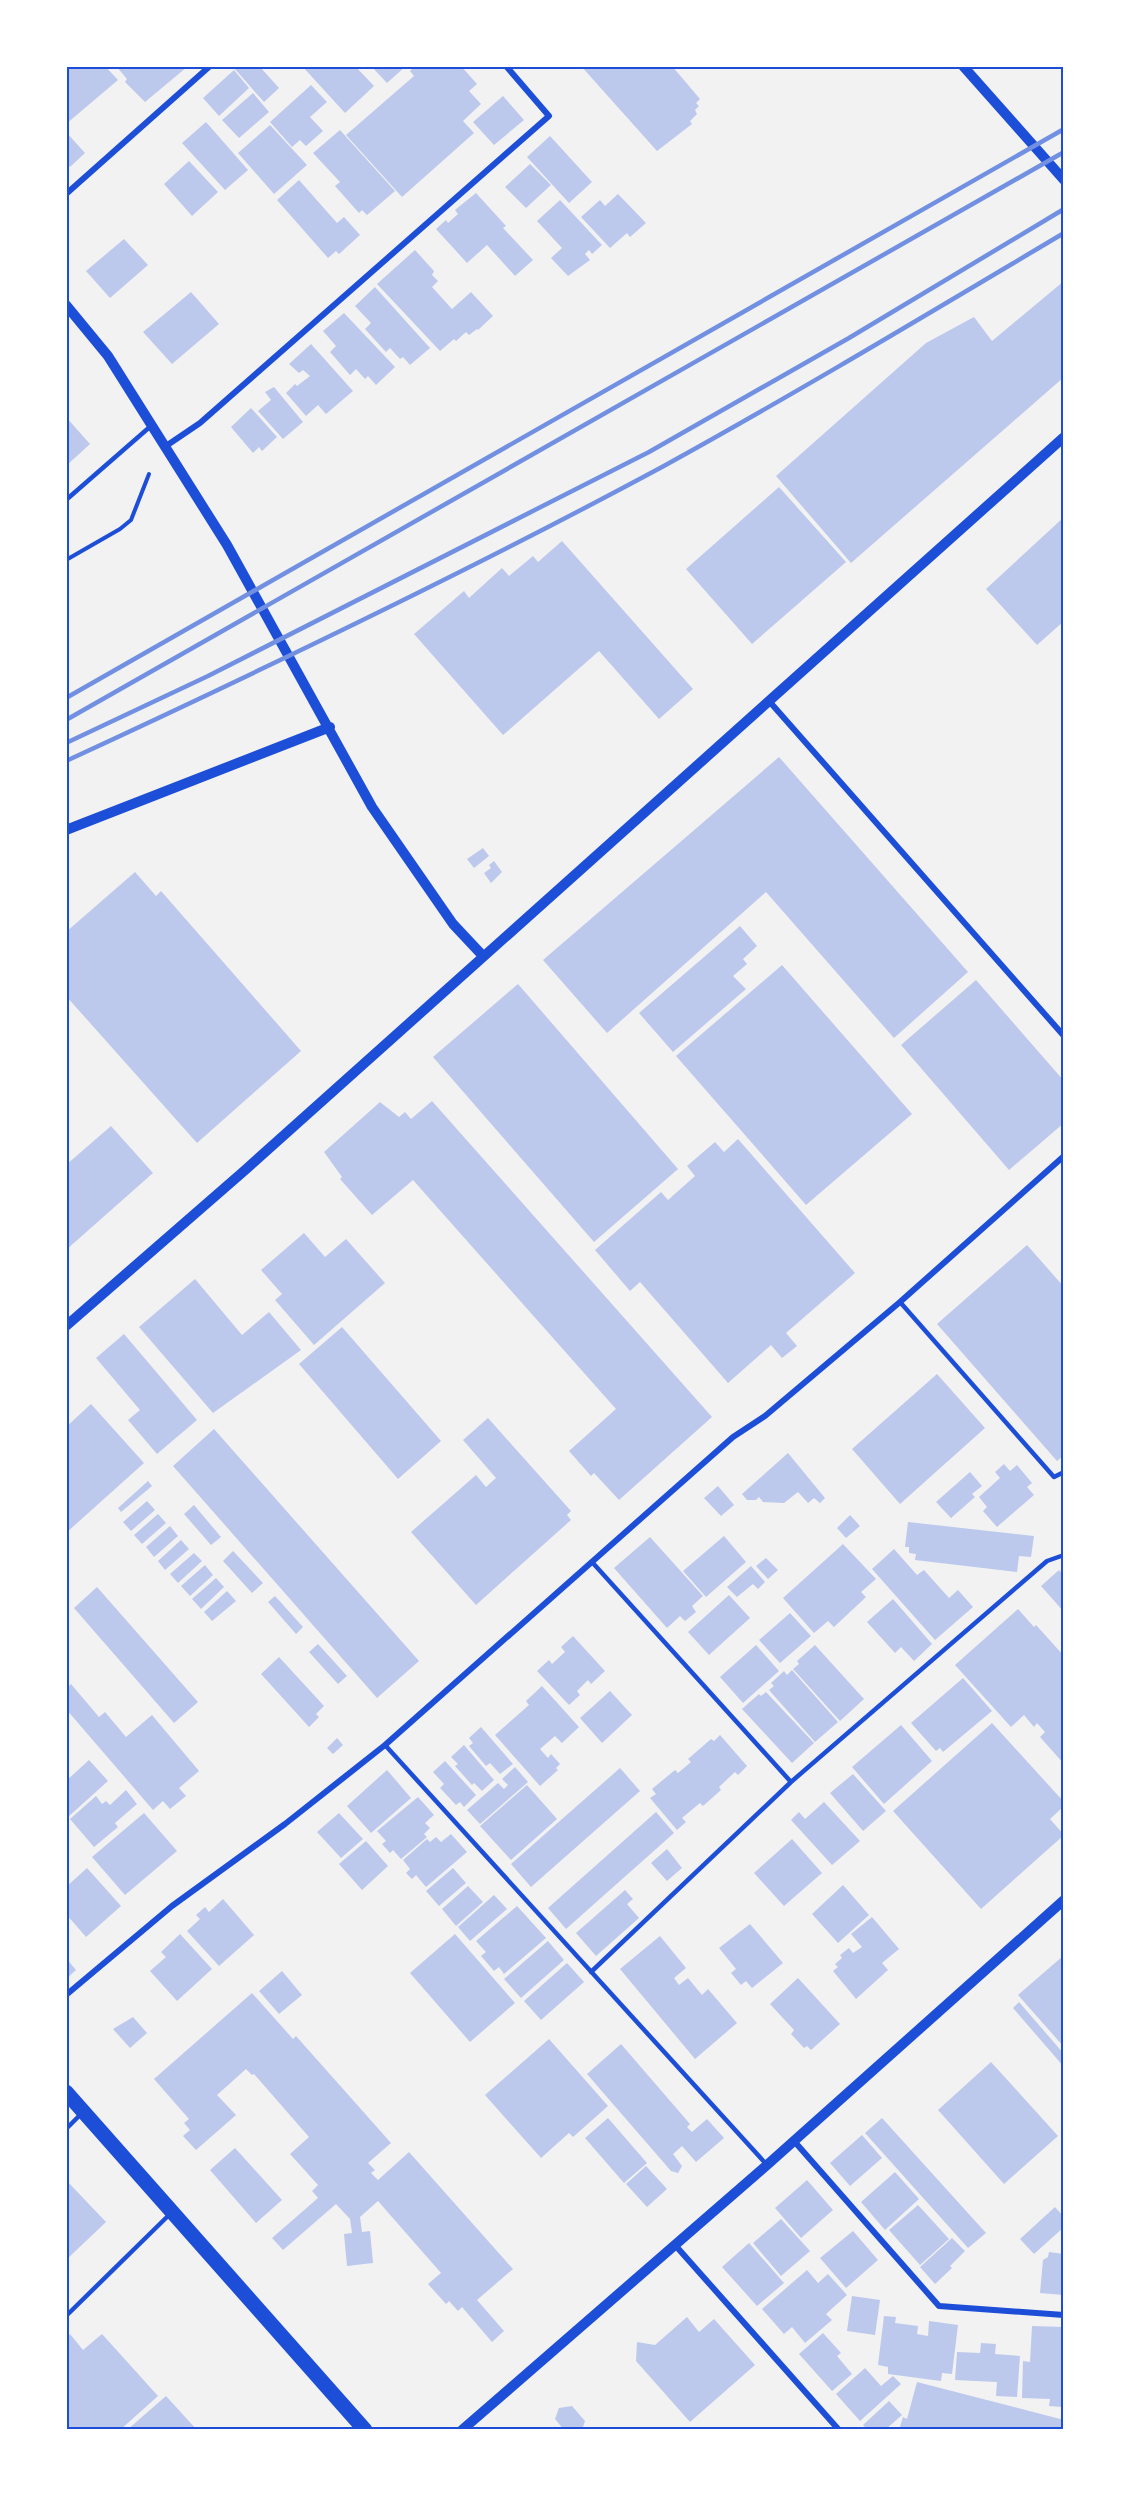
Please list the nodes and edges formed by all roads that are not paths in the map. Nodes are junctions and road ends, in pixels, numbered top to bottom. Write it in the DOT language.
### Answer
graph roads {
  1 [pos="210,66"];
  2 [pos="506,66"];
  3 [pos="963,66"];
  4 [pos="1064,180"];
  5 [pos="66,194"];
  6 [pos="66,305"];
  7 [pos="152,425"];
  8 [pos="1064,437"];
  9 [pos="166,446"];
  10 [pos="66,500"];
  11 [pos="768,700"];
  12 [pos="330,728"];
  13 [pos="66,830"];
  14 [pos="483,956"];
  15 [pos="1064,1036"];
  16 [pos="1064,1156"];
  17 [pos="900,1302"];
  18 [pos="66,1326"];
  19 [pos="1064,1472"];
  20 [pos="1064,1554"];
  21 [pos="592,1562"];
  22 [pos="385,1746"];
  23 [pos="791,1782"];
  24 [pos="1064,1900"];
  25 [pos="591,1972"];
  26 [pos="66,1995"];
  27 [pos="66,2092"];
  28 [pos="83,2112"];
  29 [pos="66,2129"];
  30 [pos="794,2141"];
  31 [pos="767,2165"];
  32 [pos="172,2212"];
  33 [pos="675,2245"];
  34 [pos="1064,2315"];
  35 [pos="66,2316"];
  36 [pos="365,2430"];
  37 [pos="462,2430"];
  38 [pos="839,2430"];
  1 -- 5 [label="street"];
  2 -- 9 [label="street"];
  3 -- 4 [label="street"];
  6 -- 7 [label="street"];
  7 -- 9 [label="street"];
  7 -- 10 [label="lane"];
  8 -- 11 [label="street"];
  9 -- 12 [label="street"];
  11 -- 14 [label="street"];
  11 -- 15 [label="street"];
  12 -- 13 [label="street"];
  12 -- 14 [label="street"];
  14 -- 18 [label="street"];
  16 -- 17 [label="street"];
  17 -- 19 [label="lane"];
  17 -- 21 [label="street"];
  20 -- 23 [label="lane"];
  21 -- 22 [label="street"];
  21 -- 23 [label="lane"];
  22 -- 25 [label="lane"];
  22 -- 26 [label="street"];
  23 -- 25 [label="lane"];
  24 -- 30 [label="street"];
  25 -- 31 [label="lane"];
  27 -- 28 [label="main road"];
  28 -- 29 [label="lane"];
  28 -- 32 [label="main road"];
  30 -- 31 [label="street"];
  30 -- 34 [label="street"];
  31 -- 33 [label="street"];
  32 -- 35 [label="lane"];
  32 -- 36 [label="main road"];
  33 -- 37 [label="street"];
  33 -- 38 [label="street"];
}
